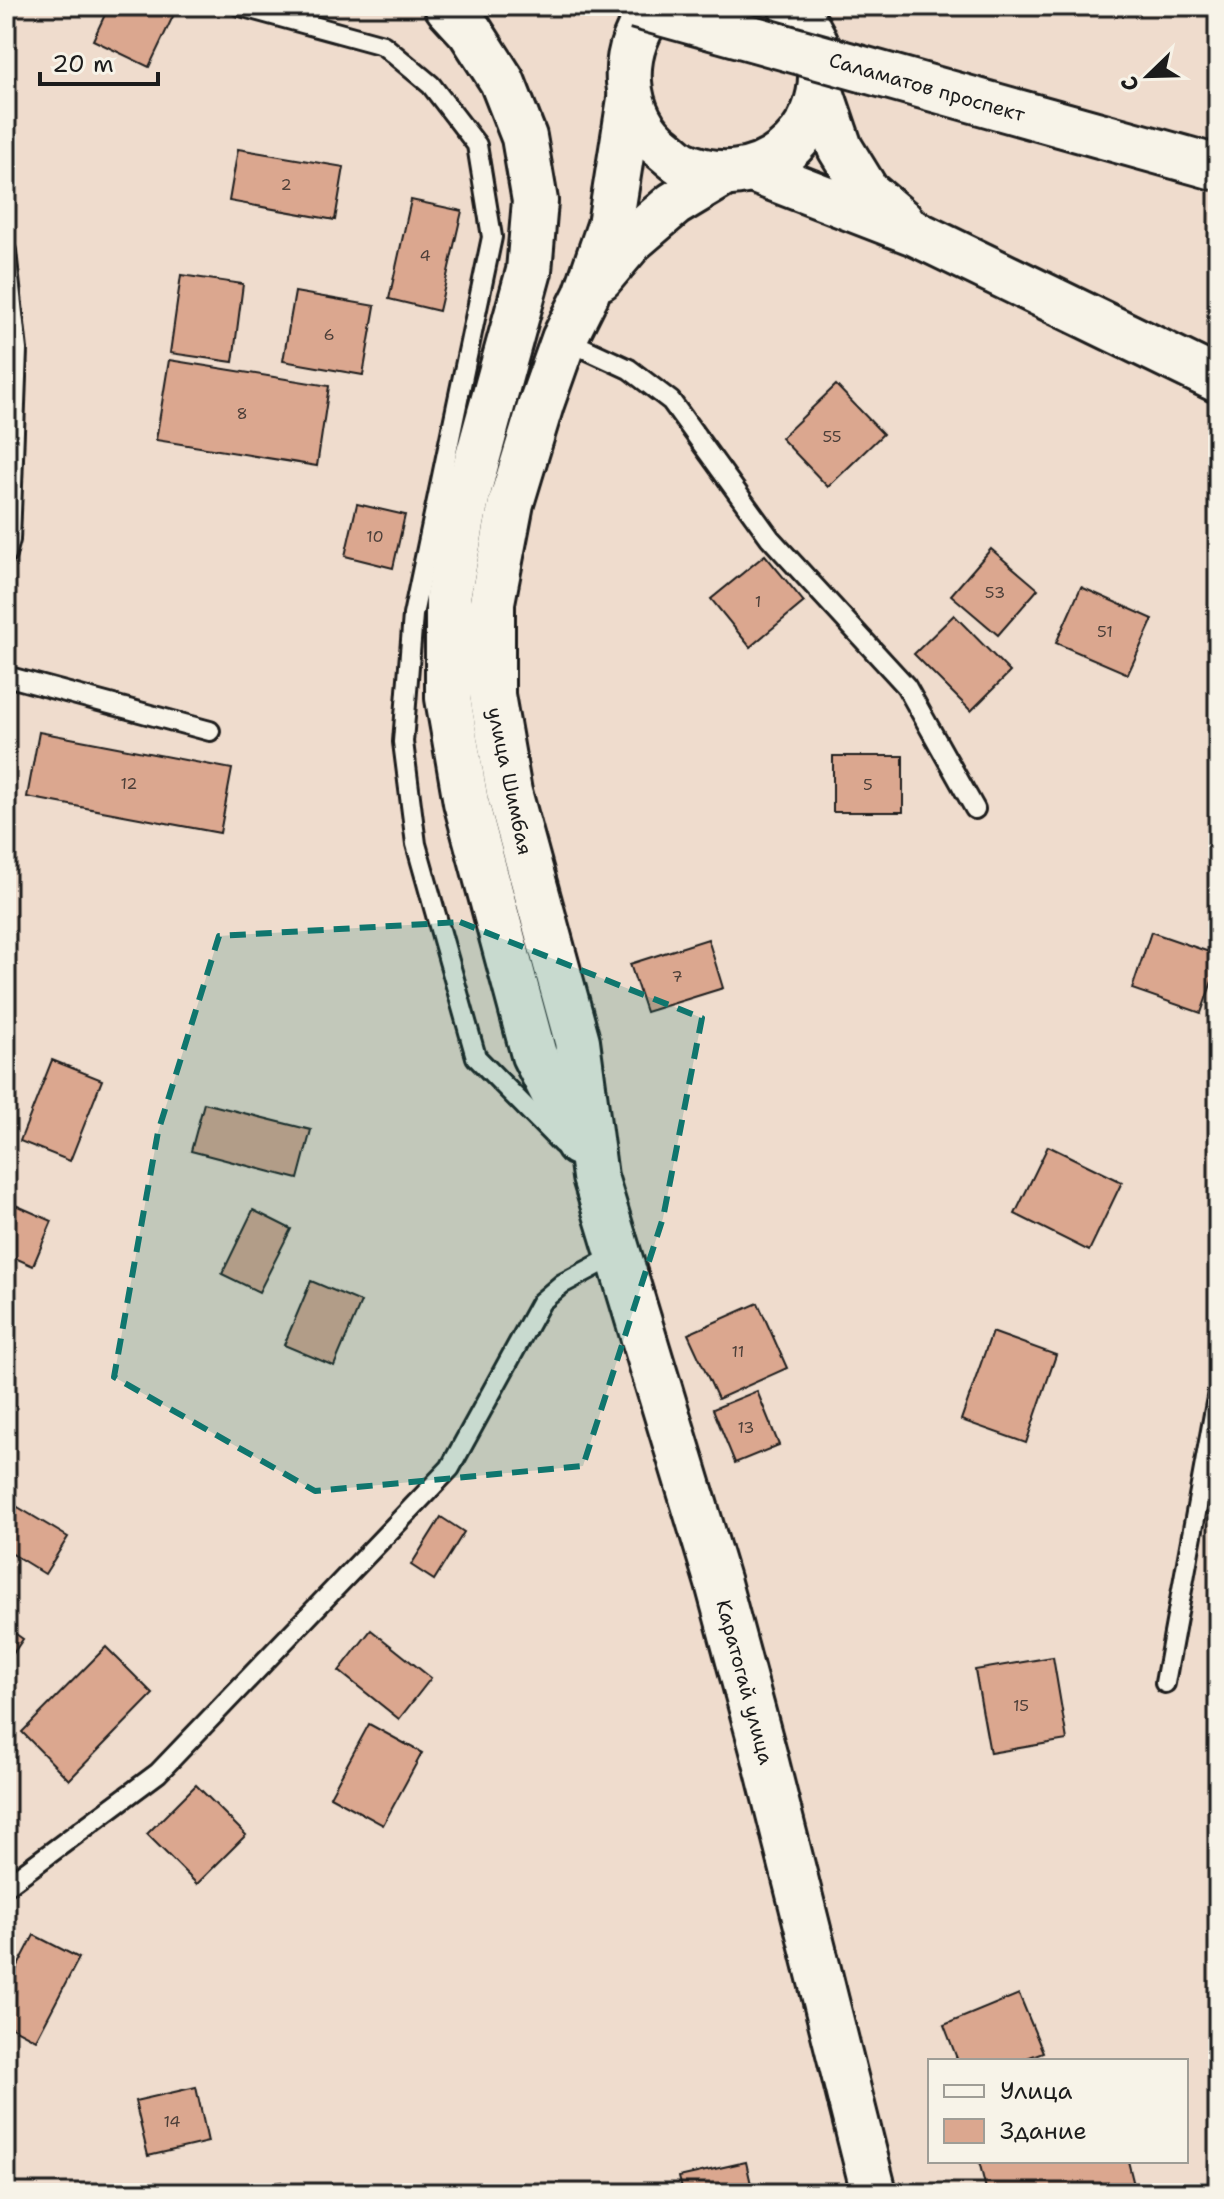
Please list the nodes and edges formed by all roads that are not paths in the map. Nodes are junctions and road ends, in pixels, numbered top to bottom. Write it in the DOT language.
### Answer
graph roads {
  1 [pos="240,6"];
  2 [pos="447,6"];
  3 [pos="636,6"];
  4 [pos="659,6"];
  5 [pos="791,6"];
  6 [pos="825,6"];
  7 [pos="820,74"];
  8 [pos="630,99"];
  9 [pos="1218,168"];
  10 [pos="738,172"];
  11 [pos="915,233"];
  12 [pos="6,251"];
  13 [pos="586,295"];
  14 [pos="564,339"];
  15 [pos="1218,380"];
  16 [pos="6,555"];
  17 [pos="6,676"];
  18 [pos="210,731"];
  19 [pos="975,809"];
  20 [pos="595,1177"];
  21 [pos="618,1254"];
  22 [pos="1218,1392"];
  23 [pos="1165,1683"];
  24 [pos="6,1886"];
  25 [pos="874,2193"];
  1 -- 20 [label="lane"];
  2 -- 20 [label="main road"];
  3 -- 9 [label="main road, Саламатов проспект, bridge"];
  4 -- 8 [label="main road"];
  5 -- 7 [label="main road"];
  6 -- 7 [label="main road"];
  7 -- 10 [label="main road"];
  7 -- 11 [label="main road"];
  8 -- 10 [label="main road"];
  8 -- 13 [label="main road"];
  10 -- 11 [label="main road"];
  10 -- 13 [label="main road"];
  11 -- 15 [label="main road"];
  12 -- 16 [label="lane"];
  13 -- 14 [label="main road, улица Шимбая"];
  14 -- 19 [label="lane"];
  14 -- 20 [label="main road, улица Шимбая"];
  17 -- 18 [label="lane"];
  20 -- 21 [label="main road, Каратогай улица"];
  21 -- 24 [label="lane"];
  21 -- 25 [label="main road, Каратогай улица"];
  22 -- 23 [label="lane"];
}
